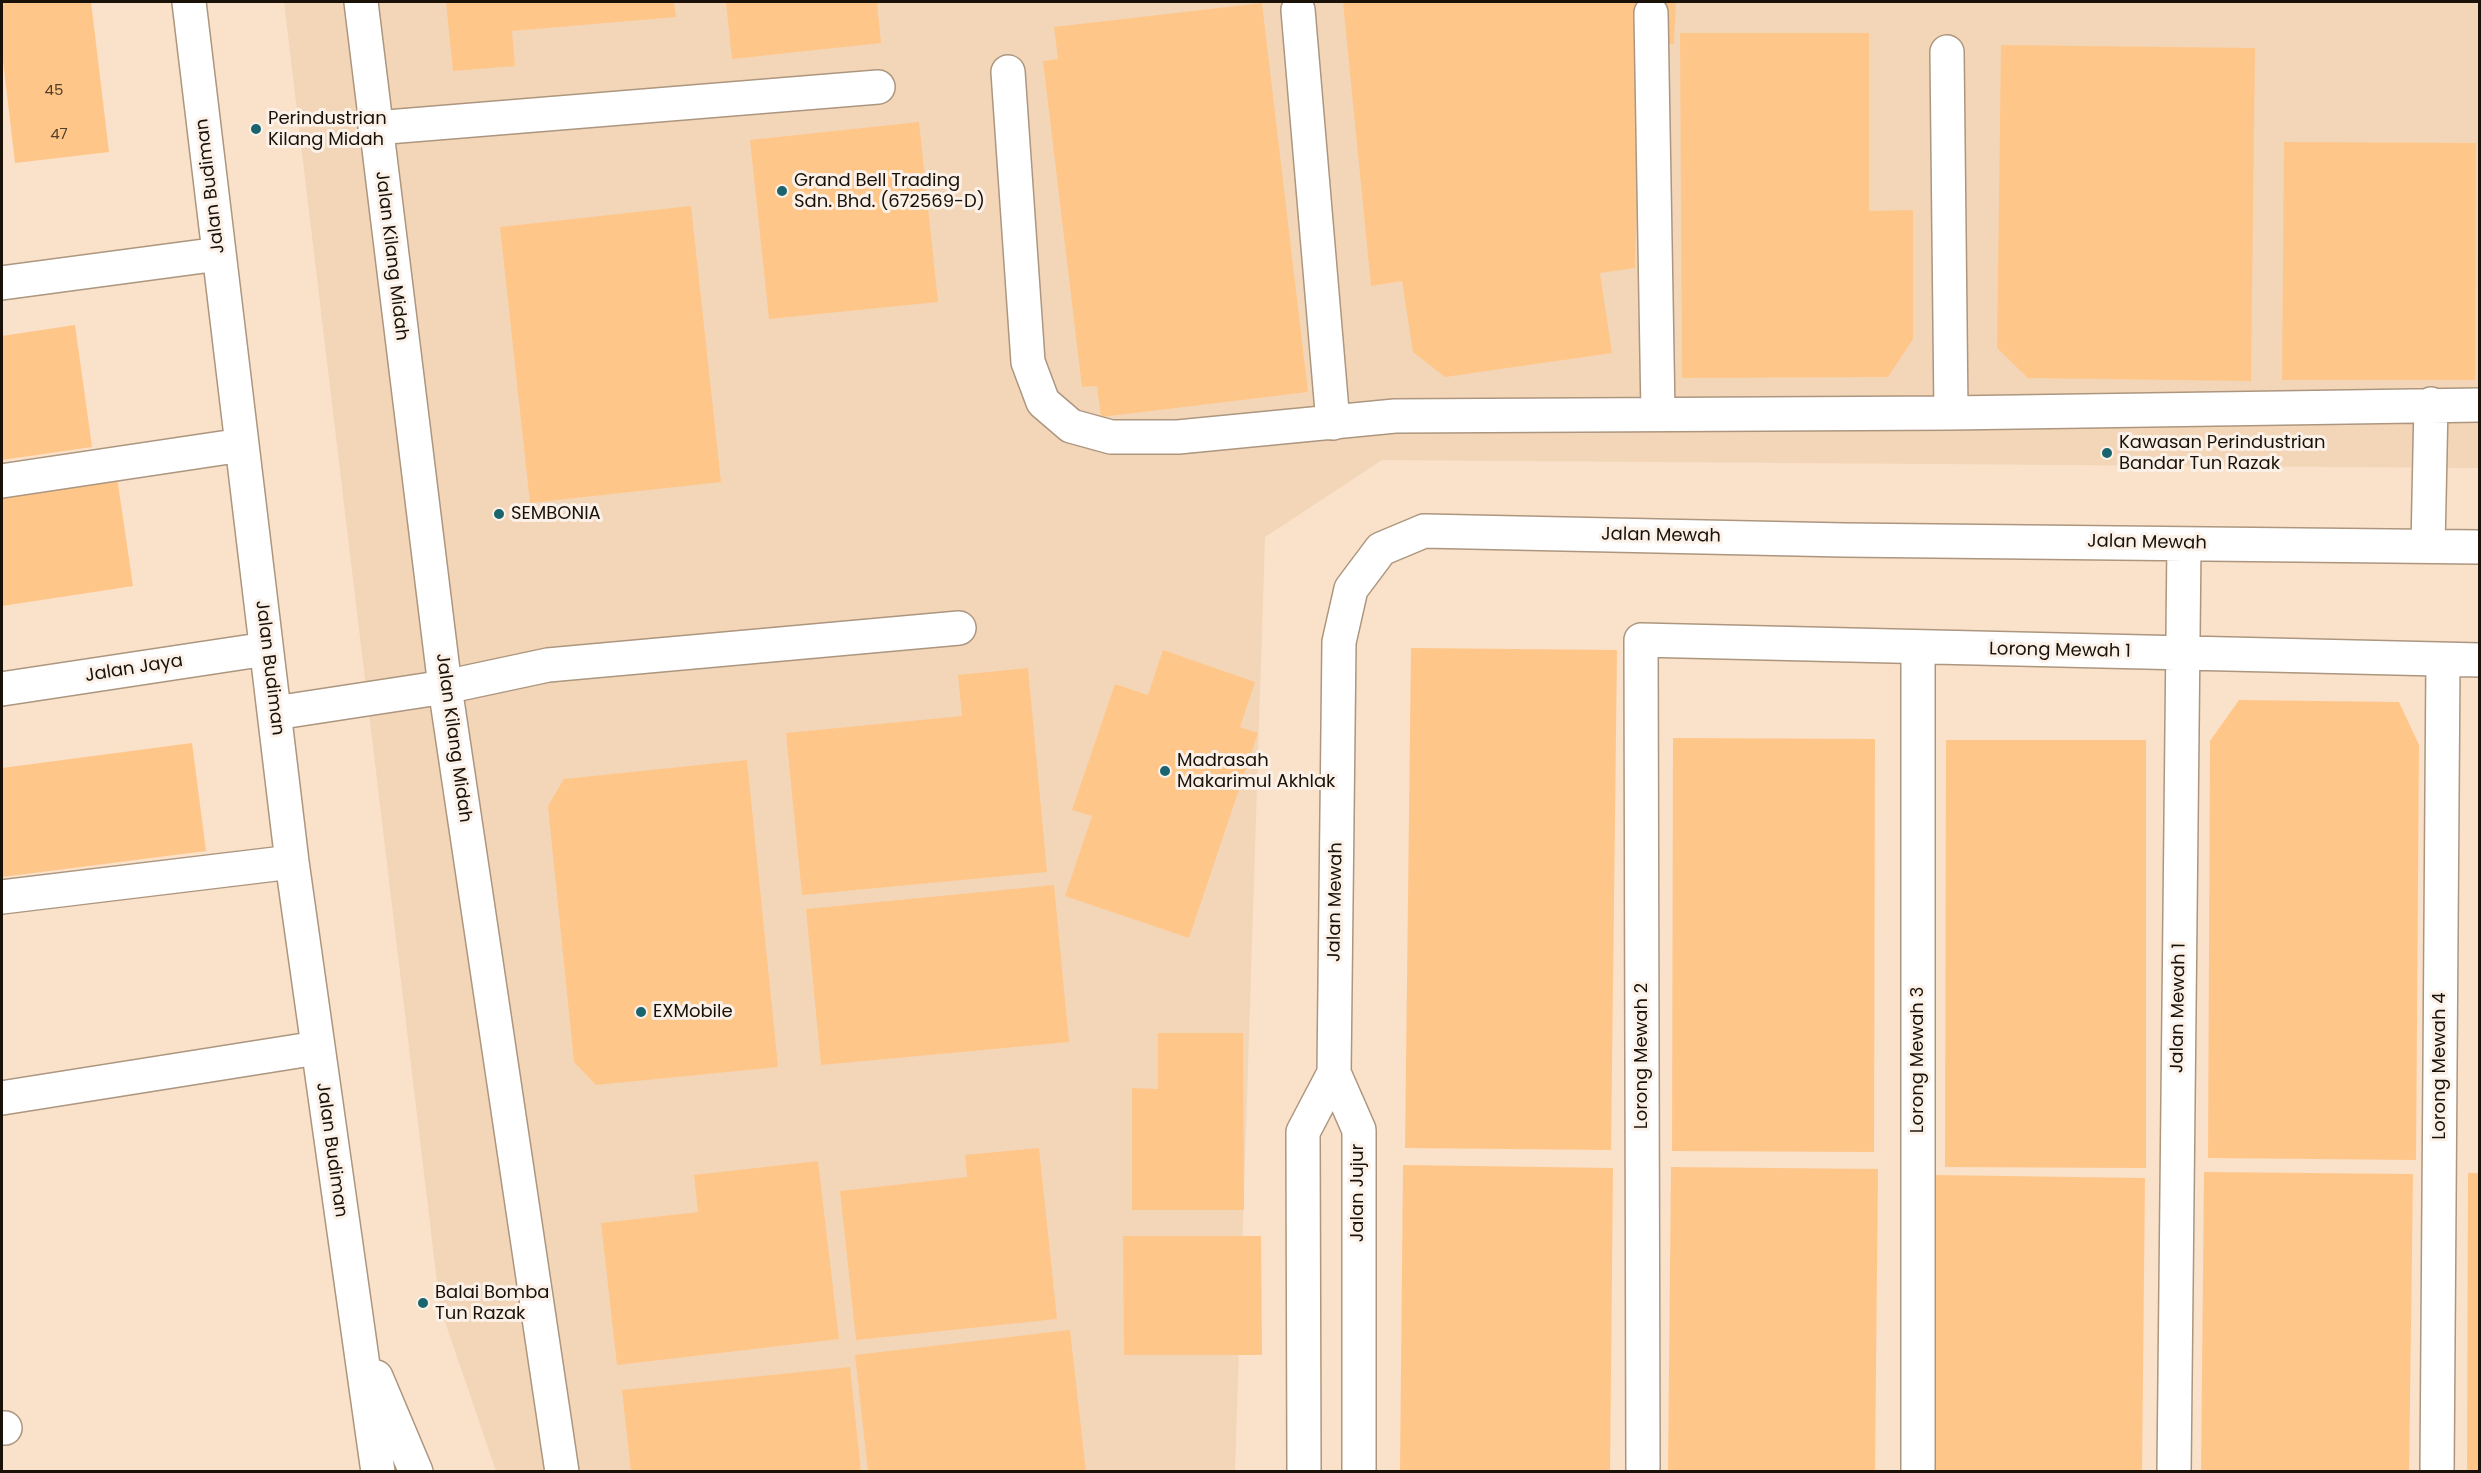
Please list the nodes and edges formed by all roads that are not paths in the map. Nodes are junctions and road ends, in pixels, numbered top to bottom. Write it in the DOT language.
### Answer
graph roads {
  1 [pos="189,2"];
  2 [pos="361,2"];
  3 [pos="1298,10"];
  4 [pos="1651,13"];
  5 [pos="1947,52"];
  6 [pos="1008,72"];
  7 [pos="878,87"];
  8 [pos="375,128"];
  9 [pos="219,254"];
  10 [pos="2,283"];
  11 [pos="2431,405"];
  12 [pos="2480,405"];
  13 [pos="1951,412"];
  14 [pos="1658,414"];
  15 [pos="1333,423"];
  16 [pos="242,445"];
  17 [pos="2,481"];
  18 [pos="2184,544"];
  19 [pos="2428,546"];
  20 [pos="2480,547"];
  21 [pos="959,628"];
  22 [pos="1641,640"];
  23 [pos="266,649"];
  24 [pos="1918,649"];
  25 [pos="2183,654"];
  26 [pos="2443,660"];
  27 [pos="2480,660"];
  28 [pos="445,687"];
  29 [pos="2,689"];
  30 [pos="275,713"];
  31 [pos="292,862"];
  32 [pos="2,897"];
  33 [pos="317,1048"];
  34 [pos="1334,1073"];
  35 [pos="2,1098"];
  36 [pos="358,1334"];
  37 [pos="378,1472"];
  38 [pos="416,1472"];
  39 [pos="562,1472"];
  40 [pos="1304,1472"];
  41 [pos="1359,1472"];
  42 [pos="1643,1472"];
  43 [pos="1918,1472"];
  44 [pos="2174,1472"];
  45 [pos="2437,1472"];
  1 -- 9 [label="street, Jalan Budiman"];
  2 -- 8 [label="street, Jalan Kilang Midah"];
  3 -- 15 [label="street"];
  4 -- 14 [label="street"];
  5 -- 13 [label="street"];
  6 -- 15 [label="street"];
  7 -- 8 [label="street"];
  8 -- 28 [label="street, Jalan Kilang Midah"];
  9 -- 10 [label="street"];
  9 -- 16 [label="street, Jalan Budiman"];
  11 -- 12 [label="street"];
  11 -- 13 [label="street"];
  11 -- 19 [label="street"];
  13 -- 14 [label="street"];
  14 -- 15 [label="street"];
  16 -- 17 [label="street"];
  16 -- 23 [label="street, Jalan Budiman"];
  18 -- 19 [label="street, Jalan Mewah"];
  18 -- 25 [label="street, Jalan Mewah 1"];
  18 -- 34 [label="street, Jalan Mewah"];
  19 -- 20 [label="street, Jalan Mewah"];
  21 -- 28 [label="street"];
  22 -- 24 [label="street, Lorong Mewah 1"];
  22 -- 42 [label="street, Lorong Mewah 2"];
  23 -- 29 [label="street, Jalan Jaya"];
  23 -- 30 [label="street, Jalan Budiman"];
  24 -- 25 [label="street, Lorong Mewah 1"];
  24 -- 43 [label="street, Lorong Mewah 3"];
  25 -- 26 [label="street, Lorong Mewah 1"];
  25 -- 44 [label="street, Jalan Mewah 1"];
  26 -- 27 [label="street, Lorong Mewah 1"];
  26 -- 45 [label="street, Lorong Mewah 4"];
  28 -- 30 [label="street"];
  28 -- 39 [label="street, Jalan Kilang Midah"];
  30 -- 31 [label="street, Jalan Budiman"];
  31 -- 32 [label="street"];
  31 -- 33 [label="street, Jalan Budiman"];
  33 -- 35 [label="street"];
  33 -- 36 [label="street, Jalan Budiman"];
  34 -- 40 [label="street"];
  34 -- 41 [label="street, Jalan Jujur"];
  36 -- 37 [label="street, Jalan Budiman"];
  36 -- 38 [label="street, Jalan Budiman"];
}
